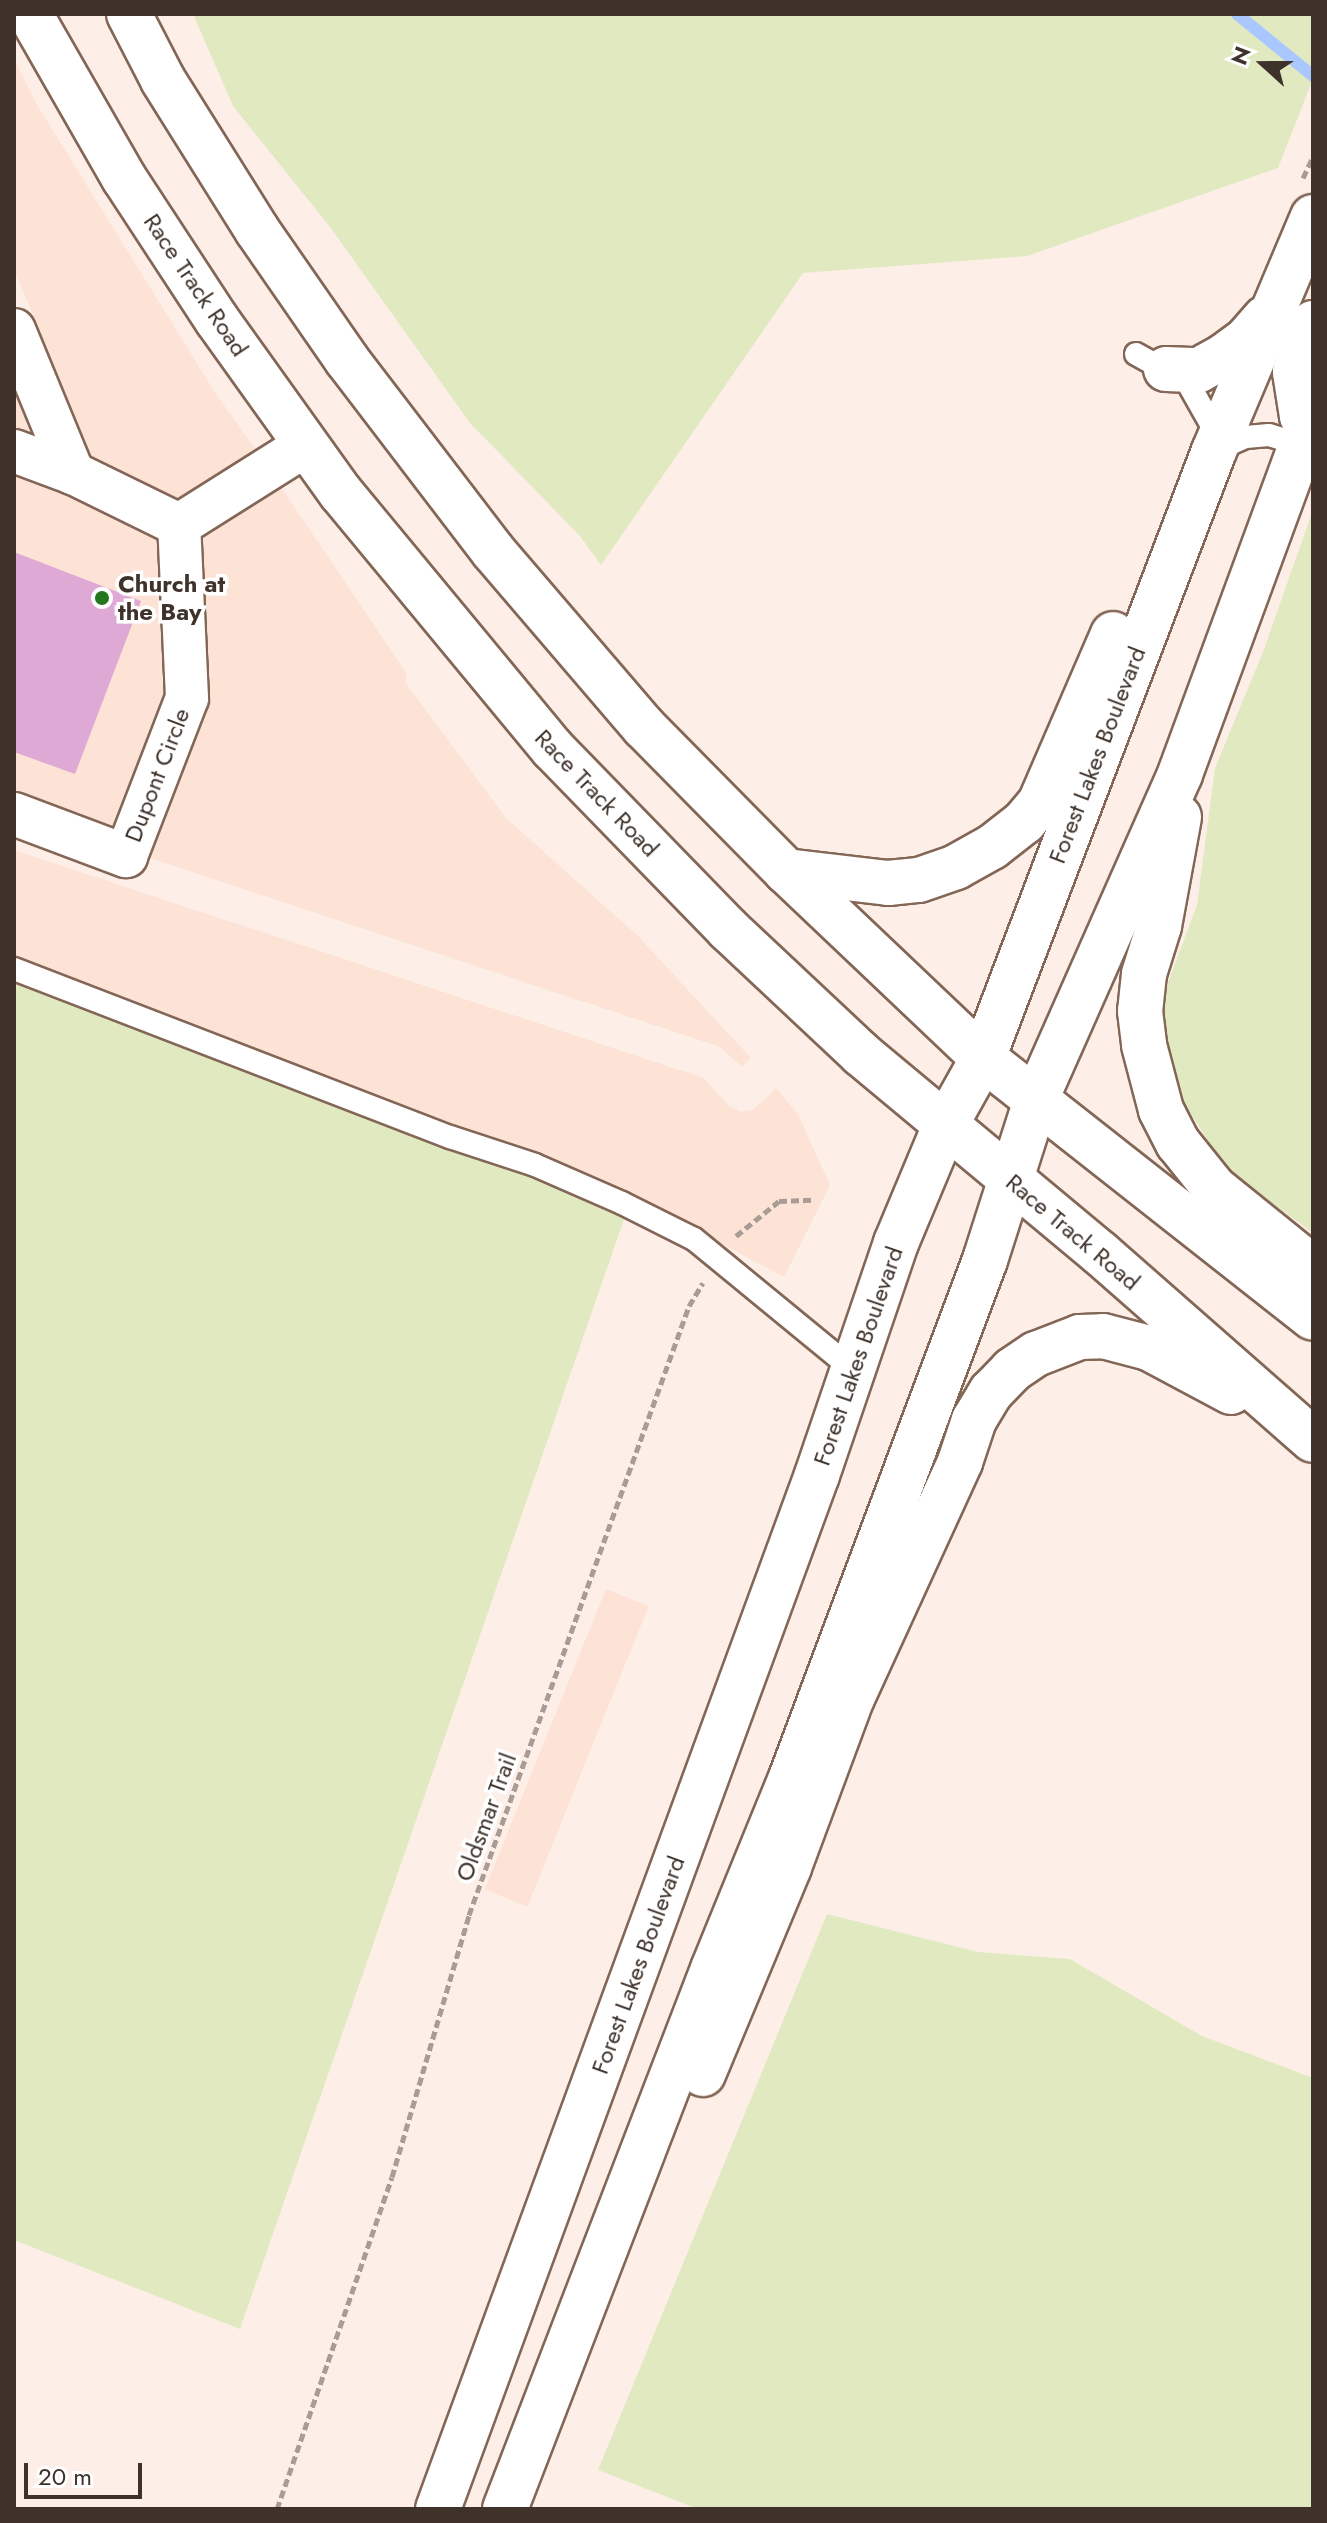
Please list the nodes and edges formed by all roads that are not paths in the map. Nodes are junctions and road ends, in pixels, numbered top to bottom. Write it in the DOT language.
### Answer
graph roads {
  1 [pos="30,14"];
  2 [pos="129,14"];
  3 [pos="1313,217"];
  4 [pos="1295,313"];
  5 [pos="14,330"];
  6 [pos="1151,362"];
  7 [pos="1310,441"];
  8 [pos="306,445"];
  9 [pos="14,451"];
  10 [pos="1214,451"];
  11 [pos="73,473"];
  12 [pos="179,525"];
  13 [pos="1180,774"];
  14 [pos="14,814"];
  15 [pos="786,871"];
  16 [pos="14,969"];
  17 [pos="983,1058"];
  18 [pos="1037,1097"];
  19 [pos="945,1126"];
  20 [pos="1011,1179"];
  21 [pos="1313,1268"];
  22 [pos="1313,1318"];
  23 [pos="852,1369"];
  24 [pos="1305,1434"];
  25 [pos="564,2354"];
  26 [pos="438,2509"];
  27 [pos="505,2509"];
  1 -- 8 [label="main road, Race Track Road"];
  2 -- 15 [label="main road"];
  3 -- 4 [label="main road, Forest Lakes Boulevard"];
  4 -- 6 [label="main road"];
  4 -- 7 [label="main road"];
  4 -- 10 [label="main road, Forest Lakes Boulevard"];
  5 -- 11 [label="street"];
  6 -- 10 [label="lane"];
  7 -- 10 [label="lane"];
  7 -- 13 [label="main road"];
  8 -- 12 [label="street"];
  8 -- 19 [label="main road, Race Track Road"];
  9 -- 11 [label="street"];
  10 -- 15 [label="main road"];
  10 -- 17 [label="main road, Forest Lakes Boulevard"];
  11 -- 12 [label="street"];
  12 -- 14 [label="street, Dupont Circle"];
  13 -- 18 [label="main road"];
  13 -- 21 [label="main road"];
  15 -- 17 [label="main road"];
  16 -- 23 [label="lane"];
  17 -- 18 [label="main road"];
  17 -- 19 [label="main road, Forest Lakes Boulevard"];
  18 -- 20 [label="main road"];
  18 -- 22 [label="main road"];
  19 -- 20 [label="main road, Race Track Road"];
  19 -- 23 [label="main road, Forest Lakes Boulevard"];
  20 -- 24 [label="main road, Race Track Road"];
  20 -- 25 [label="main road"];
  23 -- 26 [label="main road, Forest Lakes Boulevard"];
  24 -- 25 [label="main road"];
  25 -- 27 [label="main road"];
}
